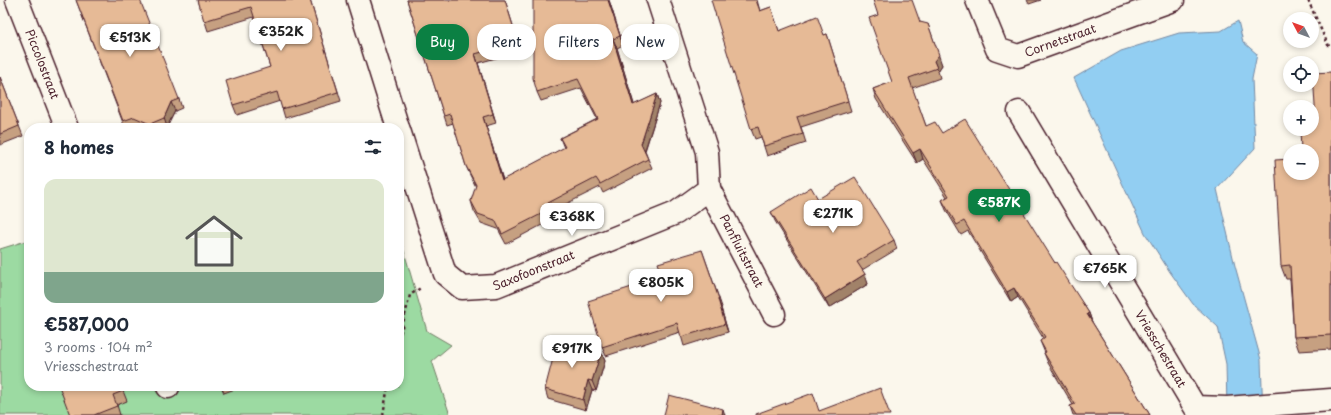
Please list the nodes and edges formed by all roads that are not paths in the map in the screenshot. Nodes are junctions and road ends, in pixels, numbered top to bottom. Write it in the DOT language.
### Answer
graph roads {
  1 [pos="17,0"];
  2 [pos="358,0"];
  3 [pos="658,0"];
  4 [pos="977,0"];
  5 [pos="1173,0"];
  6 [pos="1019,112"];
  7 [pos="65,123"];
  8 [pos="397,123"];
  9 [pos="404,145"];
  10 [pos="709,189"];
  11 [pos="774,314"];
  12 [pos="1331,400"];
  1 -- 7 [label="street, Piccolostraat"];
  2 -- 8 [label="street"];
  3 -- 10 [label="street"];
  4 -- 5 [label="street, Cornetstraat"];
  6 -- 12 [label="street, Vriesschestraat"];
  9 -- 10 [label="street, Saxofoonstraat"];
  10 -- 11 [label="street, Panfluitstraat"];
}
